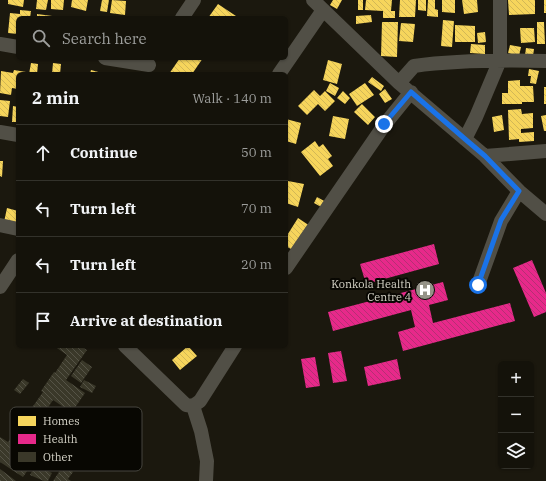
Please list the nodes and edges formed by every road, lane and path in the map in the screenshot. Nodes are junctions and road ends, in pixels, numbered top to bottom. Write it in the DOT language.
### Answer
graph roads {
  1 [pos="194,0"];
  2 [pos="500,0"];
  3 [pos="318,5"];
  4 [pos="183,16"];
  5 [pos="0,44"];
  6 [pos="16,47"];
  7 [pos="288,58"];
  8 [pos="116,60"];
  9 [pos="287,60"];
  10 [pos="500,60"];
  11 [pos="546,61"];
  12 [pos="149,66"];
  13 [pos="280,72"];
  14 [pos="399,83"];
  15 [pos="411,92"];
  16 [pos="0,132"];
  17 [pos="16,135"];
  18 [pos="465,139"];
  19 [pos="546,151"];
  20 [pos="485,156"];
  21 [pos="519,191"];
  22 [pos="546,214"];
  23 [pos="0,225"];
  24 [pos="16,229"];
  25 [pos="16,263"];
  26 [pos="288,265"];
  27 [pos="478,285"];
  28 [pos="0,287"];
  29 [pos="127,348"];
  30 [pos="234,348"];
  31 [pos="193,406"];
  32 [pos="206,481"];
  1 -- 4 [label="street"];
  2 -- 10 [label="street"];
  3 -- 7 [label="street"];
  3 -- 14 [label="street"];
  5 -- 6 [label="street"];
  8 -- 12 [label="street"];
  9 -- 13 [label="street"];
  10 -- 11 [label="street"];
  10 -- 14 [label="street"];
  10 -- 18 [label="street"];
  14 -- 15 [label="street"];
  15 -- 18 [label="street"];
  15 -- 26 [label="street"];
  16 -- 17 [label="street"];
  18 -- 20 [label="street"];
  19 -- 20 [label="street"];
  20 -- 21 [label="street"];
  21 -- 22 [label="street"];
  21 -- 27 [label="street"];
  23 -- 24 [label="street"];
  25 -- 28 [label="street"];
  29 -- 31 [label="street"];
  30 -- 31 [label="street"];
  31 -- 32 [label="street"];
}
